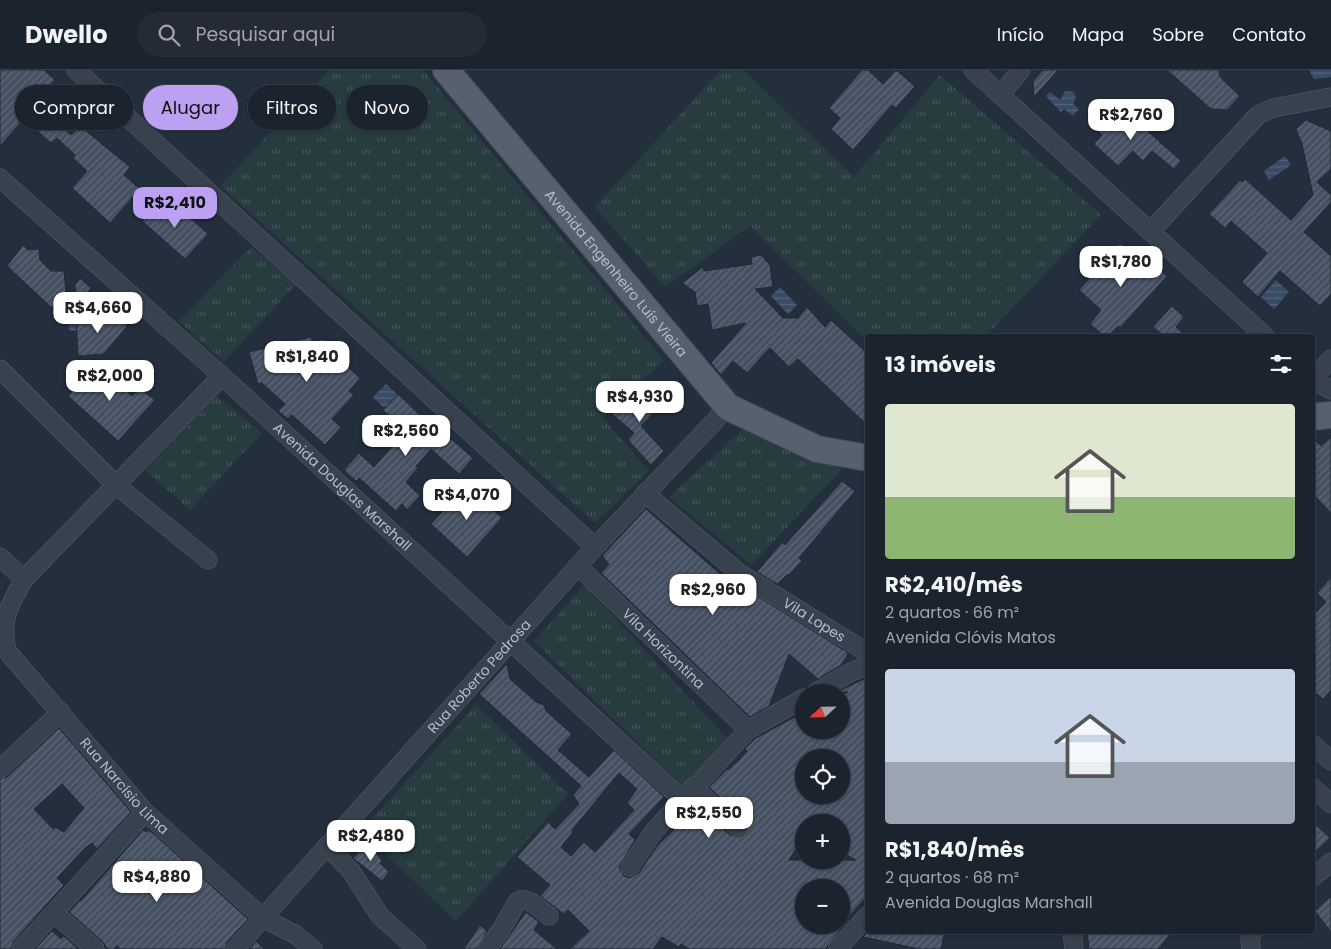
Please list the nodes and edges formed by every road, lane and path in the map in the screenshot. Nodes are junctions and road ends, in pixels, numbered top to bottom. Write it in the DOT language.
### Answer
graph roads {
  1 [pos="76,70"];
  2 [pos="446,70"];
  3 [pos="973,70"];
  4 [pos="1021,70"];
  5 [pos="1000,94"];
  6 [pos="1331,97"];
  7 [pos="0,178"];
  8 [pos="1151,231"];
  9 [pos="1263,334"];
  10 [pos="1331,359"];
  11 [pos="0,369"];
  12 [pos="222,376"];
  13 [pos="1315,376"];
  14 [pos="1315,381"];
  15 [pos="1331,390"];
  16 [pos="728,407"];
  17 [pos="1331,415"];
  18 [pos="1315,417"];
  19 [pos="865,458"];
  20 [pos="116,485"];
  21 [pos="645,493"];
  22 [pos="595,547"];
  23 [pos="0,556"];
  24 [pos="208,560"];
  25 [pos="578,566"];
  26 [pos="24,579"];
  27 [pos="2,639"];
  28 [pos="510,640"];
  29 [pos="865,651"];
  30 [pos="865,666"];
  31 [pos="830,684"];
  32 [pos="795,703"];
  33 [pos="61,712"];
  34 [pos="748,730"];
  35 [pos="1315,747"];
  36 [pos="1331,762"];
  37 [pos="0,769"];
  38 [pos="1315,790"];
  39 [pos="688,793"];
  40 [pos="1331,804"];
  41 [pos="145,812"];
  42 [pos="736,827"];
  43 [pos="327,846"];
  44 [pos="1331,862"];
  45 [pos="630,867"];
  46 [pos="1315,875"];
  47 [pos="54,913"];
  48 [pos="549,916"];
  49 [pos="263,918"];
  50 [pos="864,920"];
  51 [pos="1072,934"];
  52 [pos="21,949"];
  53 [pos="95,949"];
  54 [pos="235,949"];
  55 [pos="313,949"];
  56 [pos="417,949"];
  57 [pos="487,949"];
  58 [pos="837,949"];
  59 [pos="855,949"];
  60 [pos="1074,949"];
  1 -- 22 [label="street"];
  2 -- 16 [label="main road, Avenida Engenheiro Luís Vieira"];
  3 -- 5 [label="street"];
  4 -- 5 [label="street"];
  5 -- 8 [label="street"];
  6 -- 8 [label="street"];
  7 -- 12 [label="street, Avenida Douglas Marshall"];
  8 -- 9 [label="street"];
  10 -- 13 [label="street"];
  11 -- 20 [label="street"];
  12 -- 20 [label="street"];
  12 -- 28 [label="street, Avenida Douglas Marshall"];
  14 -- 15 [label="street"];
  16 -- 19 [label="main road, Avenida Engenheiro Luís Vieira"];
  16 -- 21 [label="street, Rua Roberto Pedrosa"];
  17 -- 18 [label="main road"];
  20 -- 24 [label="street"];
  20 -- 26 [label="street"];
  21 -- 22 [label="street, Rua Roberto Pedrosa"];
  21 -- 29 [label="street, Vila Lopes"];
  22 -- 25 [label="street, Rua Roberto Pedrosa"];
  23 -- 26 [label="street"];
  25 -- 28 [label="street, Rua Roberto Pedrosa"];
  25 -- 34 [label="street, Vila Horizontina"];
  26 -- 27 [label="street"];
  27 -- 33 [label="street, Rua Narcísio Lima"];
  28 -- 39 [label="street, Avenida Douglas Marshall"];
  28 -- 43 [label="street, Rua Roberto Pedrosa"];
  30 -- 31 [label="street"];
  32 -- 34 [label="street"];
  33 -- 37 [label="street"];
  33 -- 41 [label="street, Rua Narcísio Lima"];
  34 -- 39 [label="street"];
  35 -- 36 [label="street"];
  38 -- 40 [label="street"];
  39 -- 42 [label="street, Avenida Douglas Marshall"];
  39 -- 45 [label="street"];
  41 -- 47 [label="street"];
  41 -- 49 [label="street, Rua Narcísio Lima"];
  43 -- 49 [label="street, Rua Roberto Pedrosa"];
  43 -- 56 [label="street"];
  44 -- 46 [label="street"];
  47 -- 52 [label="street"];
  47 -- 53 [label="street"];
  48 -- 57 [label="street"];
  49 -- 54 [label="street, Rua Roberto Pedrosa"];
  49 -- 55 [label="street, Rua Narcísio Lima"];
  50 -- 58 [label="street"];
  50 -- 59 [label="street"];
  51 -- 60 [label="street"];
}
